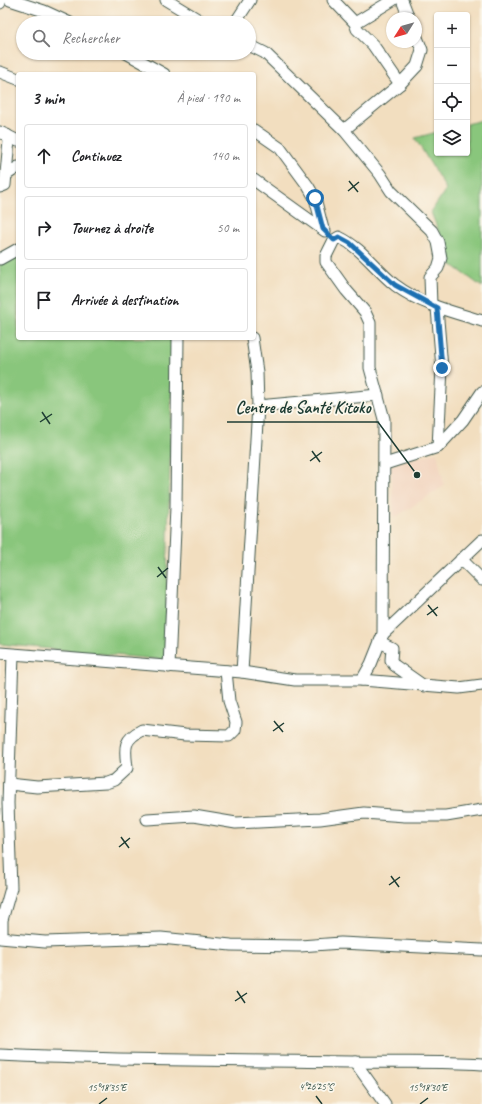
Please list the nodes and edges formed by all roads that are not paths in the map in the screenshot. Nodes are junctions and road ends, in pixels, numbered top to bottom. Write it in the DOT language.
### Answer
graph roads {
  1 [pos="10,0"];
  2 [pos="49,0"];
  3 [pos="250,0"];
  4 [pos="333,0"];
  5 [pos="393,0"];
  6 [pos="402,0"];
  7 [pos="170,1"];
  8 [pos="44,11"];
  9 [pos="407,12"];
  10 [pos="55,16"];
  11 [pos="193,16"];
  12 [pos="240,16"];
  13 [pos="356,23"];
  14 [pos="421,48"];
  15 [pos="256,49"];
  16 [pos="139,60"];
  17 [pos="0,72"];
  18 [pos="160,72"];
  19 [pos="16,78"];
  20 [pos="400,84"];
  21 [pos="344,130"];
  22 [pos="256,131"];
  23 [pos="4,133"];
  24 [pos="16,140"];
  25 [pos="16,168"];
  26 [pos="6,175"];
  27 [pos="256,181"];
  28 [pos="0,187"];
  29 [pos="323,229"];
  30 [pos="334,240"];
  31 [pos="16,250"];
  32 [pos="0,259"];
  33 [pos="434,307"];
  34 [pos="482,320"];
  35 [pos="178,340"];
  36 [pos="252,340"];
  37 [pos="482,392"];
  38 [pos="378,396"];
  39 [pos="258,406"];
  40 [pos="438,447"];
  41 [pos="385,464"];
  42 [pos="482,540"];
  43 [pos="462,559"];
  44 [pos="482,580"];
  45 [pos="382,638"];
  46 [pos="0,653"];
  47 [pos="13,655"];
  48 [pos="169,667"];
  49 [pos="226,671"];
  50 [pos="242,672"];
  51 [pos="362,680"];
  52 [pos="482,685"];
  53 [pos="424,686"];
  54 [pos="9,784"];
  55 [pos="482,810"];
  56 [pos="147,819"];
  57 [pos="5,828"];
  58 [pos="0,936"];
  59 [pos="482,950"];
  60 [pos="0,1055"];
  61 [pos="355,1062"];
  62 [pos="482,1064"];
  63 [pos="386,1104"];
  1 -- 8 [label="street"];
  2 -- 8 [label="street"];
  3 -- 12 [label="street"];
  4 -- 13 [label="street"];
  5 -- 13 [label="street"];
  6 -- 9 [label="street"];
  7 -- 11 [label="street"];
  8 -- 10 [label="street"];
  13 -- 20 [label="street"];
  14 -- 20 [label="street"];
  15 -- 21 [label="street"];
  16 -- 18 [label="street"];
  17 -- 19 [label="street"];
  20 -- 21 [label="street"];
  21 -- 33 [label="street"];
  22 -- 29 [label="street"];
  23 -- 24 [label="street"];
  23 -- 26 [label="street"];
  25 -- 26 [label="street"];
  26 -- 28 [label="street"];
  27 -- 29 [label="street"];
  29 -- 30 [label="street"];
  30 -- 33 [label="street"];
  30 -- 38 [label="street"];
  31 -- 32 [label="street"];
  33 -- 34 [label="street"];
  33 -- 40 [label="street"];
  35 -- 48 [label="street"];
  36 -- 39 [label="street"];
  37 -- 40 [label="street"];
  38 -- 39 [label="street"];
  38 -- 41 [label="street"];
  39 -- 50 [label="street"];
  40 -- 41 [label="street"];
  41 -- 45 [label="street"];
  42 -- 43 [label="street"];
  43 -- 44 [label="street"];
  43 -- 45 [label="street"];
  45 -- 51 [label="street"];
  45 -- 53 [label="street"];
  46 -- 47 [label="street"];
  47 -- 48 [label="street"];
  47 -- 54 [label="street"];
  48 -- 49 [label="street"];
  49 -- 50 [label="street"];
  49 -- 54 [label="street"];
  50 -- 51 [label="street"];
  51 -- 53 [label="street"];
  52 -- 53 [label="street"];
  54 -- 57 [label="street"];
  55 -- 56 [label="street"];
  57 -- 58 [label="street"];
  58 -- 59 [label="street"];
  60 -- 61 [label="street"];
  61 -- 62 [label="street"];
  61 -- 63 [label="street"];
}
